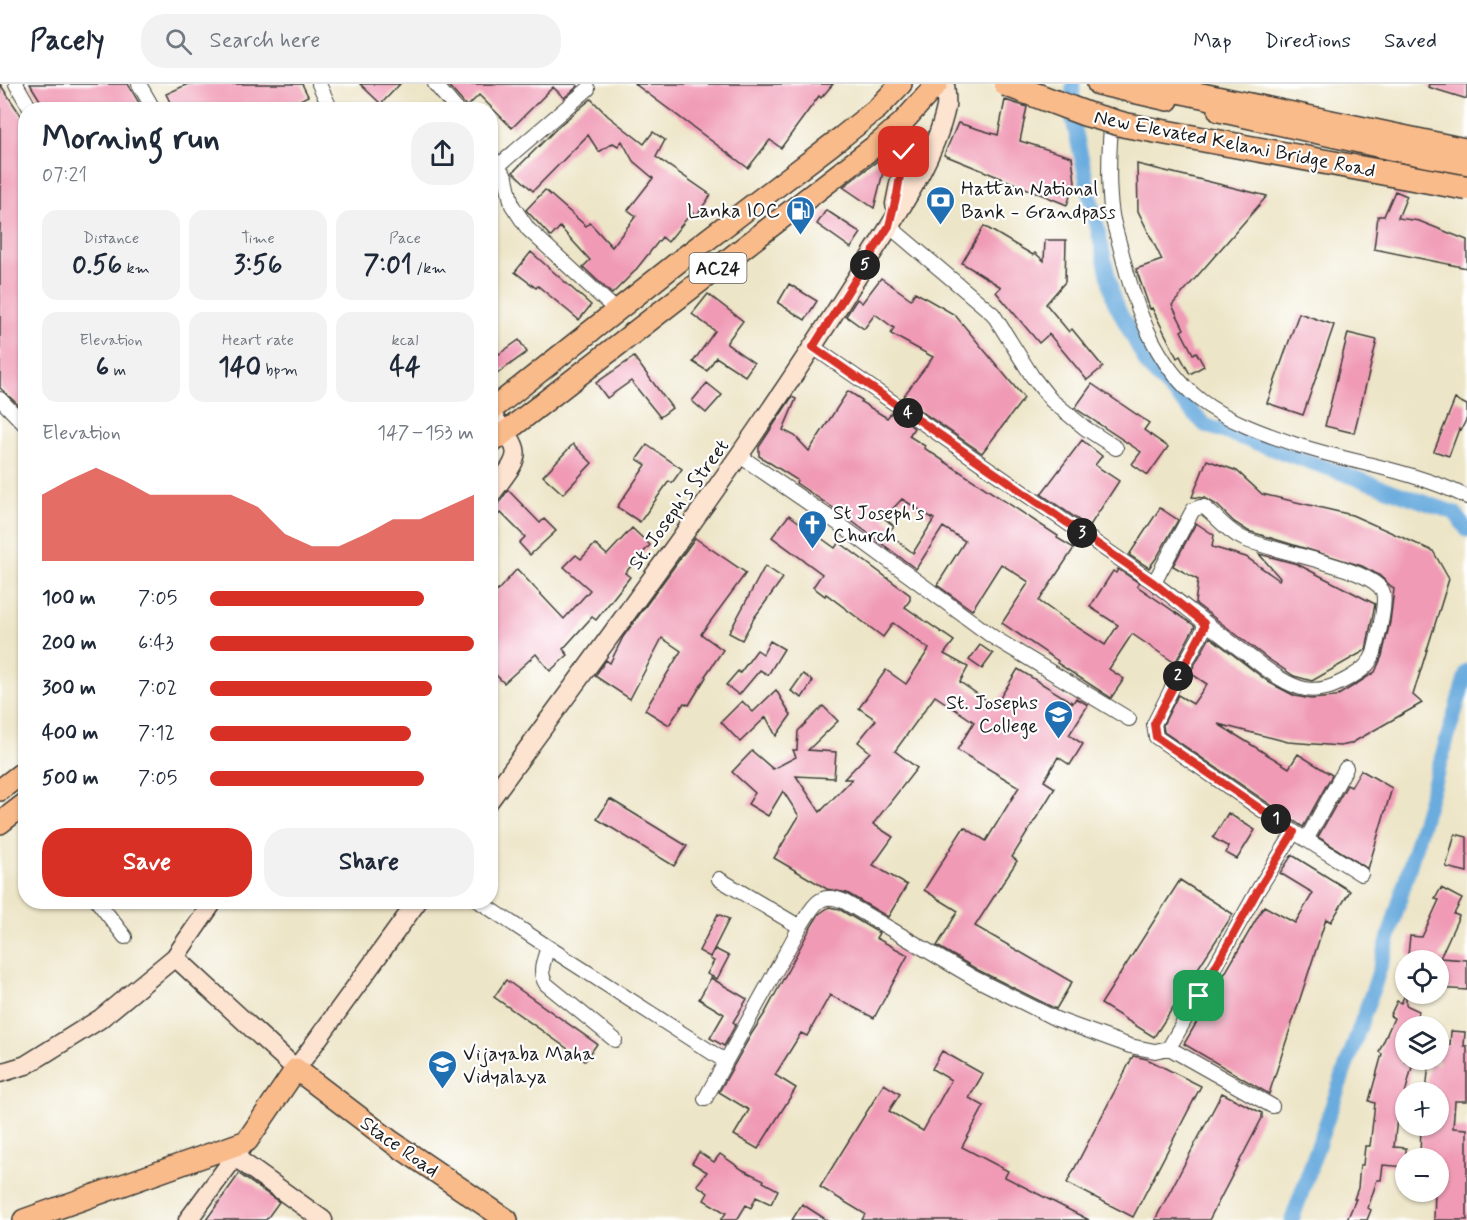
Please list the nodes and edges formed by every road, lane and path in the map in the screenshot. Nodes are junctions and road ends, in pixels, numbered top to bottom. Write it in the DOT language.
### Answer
graph roads {
  1 [pos="16,84"];
  2 [pos="139,84"];
  3 [pos="319,84"];
  4 [pos="435,84"];
  5 [pos="901,84"];
  6 [pos="937,84"];
  7 [pos="945,84"];
  8 [pos="990,84"];
  9 [pos="1006,84"];
  10 [pos="1098,84"];
  11 [pos="1148,84"];
  12 [pos="588,89"];
  13 [pos="26,102"];
  14 [pos="149,102"];
  15 [pos="327,102"];
  16 [pos="450,102"];
  17 [pos="1105,111"];
  18 [pos="902,123"];
  19 [pos="1467,151"];
  20 [pos="1467,166"];
  21 [pos="498,167"];
  22 [pos="498,172"];
  23 [pos="1467,187"];
  24 [pos="889,226"];
  25 [pos="617,311"];
  26 [pos="813,347"];
  27 [pos="0,399"];
  28 [pos="498,406"];
  29 [pos="18,418"];
  30 [pos="498,438"];
  31 [pos="1116,448"];
  32 [pos="740,456"];
  33 [pos="498,484"];
  34 [pos="1467,497"];
  35 [pos="1154,583"];
  36 [pos="1204,623"];
  37 [pos="1129,719"];
  38 [pos="1346,768"];
  39 [pos="18,776"];
  40 [pos="498,789"];
  41 [pos="0,790"];
  42 [pos="18,809"];
  43 [pos="0,823"];
  44 [pos="1294,832"];
  45 [pos="1306,840"];
  46 [pos="1361,874"];
  47 [pos="719,879"];
  48 [pos="103,909"];
  49 [pos="208,909"];
  50 [pos="412,909"];
  51 [pos="491,909"];
  52 [pos="800,927"];
  53 [pos="125,937"];
  54 [pos="548,947"];
  55 [pos="175,957"];
  56 [pos="615,1040"];
  57 [pos="1169,1048"];
  58 [pos="725,1061"];
  59 [pos="296,1069"];
  60 [pos="0,1073"];
  61 [pos="705,1099"];
  62 [pos="1272,1106"];
  63 [pos="241,1149"];
  64 [pos="24,1220"];
  65 [pos="188,1220"];
  66 [pos="323,1220"];
  67 [pos="507,1220"];
  1 -- 13 [label="street"];
  2 -- 14 [label="street"];
  3 -- 15 [label="street"];
  4 -- 16 [label="street"];
  5 -- 25 [label="main road, AC24"];
  6 -- 18 [label="main road, AC24"];
  7 -- 24 [label="main road, St. Joseph's Street"];
  8 -- 17 [label="main road, bridge"];
  9 -- 23 [label="highway, New Elevated Kelani Bridge Road, bridge"];
  10 -- 20 [label="main road"];
  11 -- 19 [label="highway, New Elevated Kelani Bridge Road"];
  12 -- 21 [label="street"];
  17 -- 23 [label="main road"];
  17 -- 34 [label="street"];
  18 -- 24 [label="main road, St. Joseph's Street"];
  18 -- 30 [label="main road, AC24"];
  22 -- 25 [label="street"];
  24 -- 26 [label="main road, St. Joseph's Street"];
  24 -- 31 [label="street"];
  25 -- 28 [label="main road, AC24"];
  26 -- 32 [label="main road, St. Joseph's Street"];
  26 -- 35 [label="street"];
  27 -- 29 [label="street"];
  30 -- 33 [label="main road"];
  32 -- 37 [label="street"];
  32 -- 40 [label="main road, St. Joseph's Street"];
  35 -- 36 [label="street"];
  35 -- 36 [label="street"];
  36 -- 44 [label="street"];
  38 -- 45 [label="street"];
  39 -- 41 [label="main road"];
  42 -- 43 [label="main road"];
  44 -- 45 [label="street"];
  44 -- 57 [label="street"];
  45 -- 46 [label="street"];
  47 -- 52 [label="street"];
  48 -- 53 [label="street"];
  49 -- 55 [label="main road"];
  50 -- 59 [label="main road"];
  51 -- 54 [label="street"];
  52 -- 57 [label="street"];
  52 -- 58 [label="street"];
  54 -- 56 [label="street"];
  54 -- 58 [label="street"];
  55 -- 59 [label="main road"];
  55 -- 60 [label="main road"];
  57 -- 62 [label="street"];
  58 -- 61 [label="street"];
  59 -- 63 [label="main road"];
  59 -- 67 [label="main road, Stace Road"];
  63 -- 64 [label="main road"];
  63 -- 65 [label="main road"];
  63 -- 66 [label="main road"];
}
